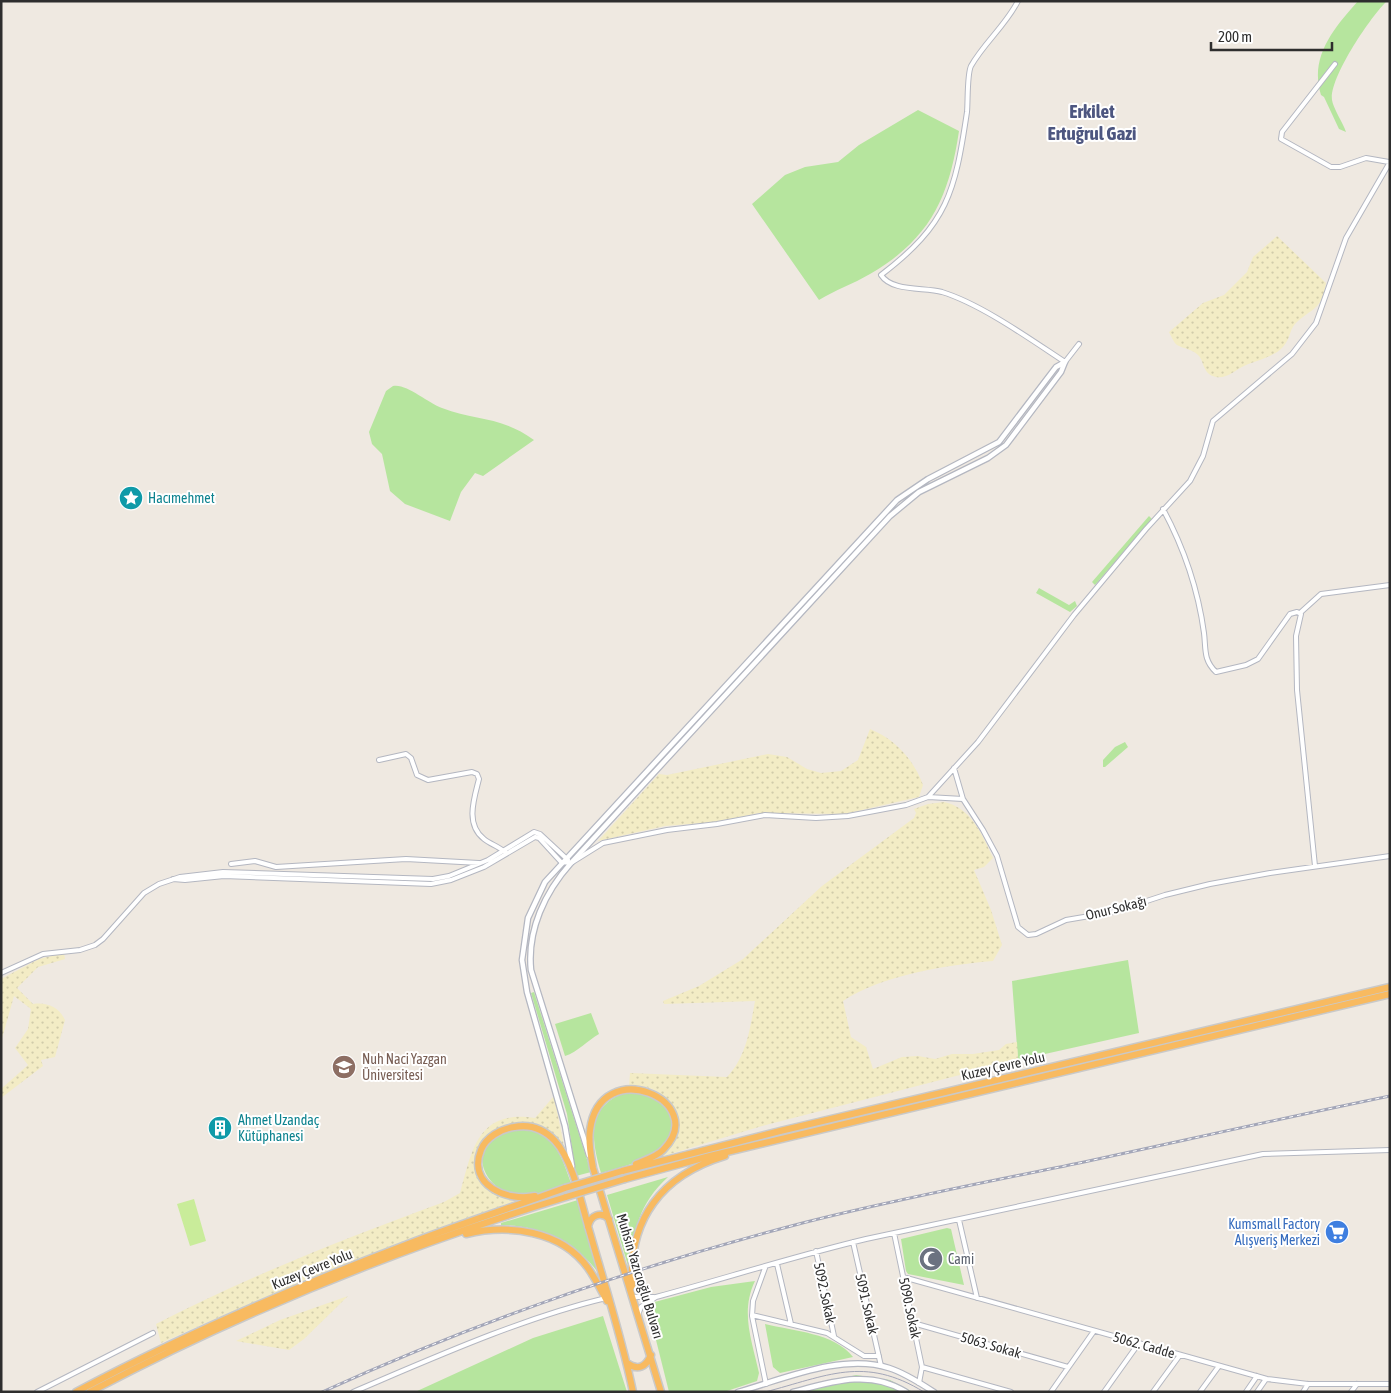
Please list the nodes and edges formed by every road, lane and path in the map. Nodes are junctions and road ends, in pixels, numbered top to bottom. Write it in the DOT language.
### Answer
graph roads {
  1 [pos="1018,1"];
  2 [pos="1335,64"];
  3 [pos="1390,162"];
  4 [pos="1079,344"];
  5 [pos="1065,362"];
  6 [pos="1163,509"];
  7 [pos="1390,585"];
  8 [pos="1300,613"];
  9 [pos="379,760"];
  10 [pos="954,768"];
  11 [pos="928,797"];
  12 [pos="963,799"];
  13 [pos="504,852"];
  14 [pos="1390,856"];
  15 [pos="563,860"];
  16 [pos="571,863"];
  17 [pos="231,864"];
  18 [pos="481,864"];
  19 [pos="1315,866"];
  20 [pos="173,879"];
  21 [pos="1,973"];
  22 [pos="1390,987"];
  23 [pos="1390,994"];
  24 [pos="782,1139"];
  25 [pos="1390,1150"];
  26 [pos="593,1168"];
  27 [pos="622,1171"];
  28 [pos="573,1177"];
  29 [pos="565,1188"];
  30 [pos="610,1220"];
  31 [pos="960,1220"];
  32 [pos="588,1228"];
  33 [pos="894,1233"];
  34 [pos="853,1242"];
  35 [pos="816,1251"];
  36 [pos="396,1256"];
  37 [pos="777,1264"];
  38 [pos="765,1268"];
  39 [pos="903,1277"];
  40 [pos="633,1297"];
  41 [pos="656,1297"];
  42 [pos="606,1298"];
  43 [pos="977,1298"];
  44 [pos="612,1308"];
  45 [pos="638,1315"];
  46 [pos="752,1315"];
  47 [pos="791,1324"];
  48 [pos="913,1324"];
  49 [pos="1094,1331"];
  50 [pos="153,1333"];
  51 [pos="834,1336"];
  52 [pos="1139,1343"];
  53 [pos="651,1355"];
  54 [pos="1180,1355"];
  55 [pos="879,1356"];
  56 [pos="627,1363"];
  57 [pos="881,1366"];
  58 [pos="1219,1366"];
  59 [pos="922,1367"];
  60 [pos="1068,1367"];
  61 [pos="1257,1376"];
  62 [pos="1266,1379"];
  63 [pos="919,1383"];
  64 [pos="766,1384"];
  65 [pos="1308,1384"];
  66 [pos="1357,1384"];
  67 [pos="1390,1384"];
  68 [pos="37,1392"];
  69 [pos="76,1392"];
  70 [pos="90,1392"];
  71 [pos="353,1392"];
  72 [pos="633,1392"];
  73 [pos="661,1392"];
  74 [pos="738,1392"];
  75 [pos="793,1392"];
  76 [pos="906,1392"];
  77 [pos="934,1392"];
  78 [pos="1010,1392"];
  79 [pos="1051,1392"];
  80 [pos="1104,1392"];
  81 [pos="1153,1392"];
  82 [pos="1200,1392"];
  83 [pos="1246,1392"];
  84 [pos="1257,1392"];
  85 [pos="1303,1392"];
  86 [pos="1351,1392"];
  1 -- 5 [label="street"];
  2 -- 3 [label="street"];
  3 -- 6 [label="street"];
  4 -- 5 [label="street"];
  5 -- 15 [label="street"];
  5 -- 16 [label="street"];
  6 -- 8 [label="street"];
  6 -- 10 [label="street"];
  7 -- 8 [label="street"];
  8 -- 19 [label="street"];
  9 -- 13 [label="street"];
  10 -- 11 [label="street"];
  10 -- 12 [label="street, Onur Sokağı"];
  11 -- 12 [label="street"];
  11 -- 16 [label="street"];
  12 -- 19 [label="street, Onur Sokağı"];
  13 -- 15 [label="street"];
  13 -- 18 [label="street"];
  14 -- 19 [label="street, Onur Sokağı"];
  15 -- 16 [label="street"];
  15 -- 20 [label="street"];
  15 -- 28 [label="street"];
  16 -- 26 [label="street"];
  17 -- 18 [label="street"];
  18 -- 20 [label="street"];
  20 -- 21 [label="street"];
  22 -- 27 [label="highway, Kuzey Çevre Yolu"];
  23 -- 24 [label="highway, Kuzey Çevre Yolu"];
  24 -- 36 [label="highway, Kuzey Çevre Yolu, bridge"];
  24 -- 40 [label="highway"];
  25 -- 31 [label="street"];
  26 -- 27 [label="highway, Muhsin Yazıcıoğlu Bulvarı"];
  26 -- 30 [label="highway, Muhsin Yazıcıoğlu Bulvarı"];
  27 -- 29 [label="highway, bridge"];
  28 -- 29 [label="highway"];
  28 -- 32 [label="highway"];
  29 -- 69 [label="highway, Kuzey Çevre Yolu"];
  30 -- 32 [label="highway"];
  30 -- 40 [label="highway, Muhsin Yazıcıoğlu Bulvarı"];
  31 -- 33 [label="street"];
  31 -- 43 [label="street"];
  32 -- 44 [label="highway"];
  33 -- 34 [label="street"];
  33 -- 39 [label="street, 5090. Sokak"];
  34 -- 35 [label="street"];
  34 -- 55 [label="street, 5091. Sokak"];
  35 -- 37 [label="street"];
  35 -- 51 [label="street, 5092. Sokak"];
  36 -- 42 [label="highway"];
  36 -- 70 [label="highway, Kuzey Çevre Yolu"];
  37 -- 38 [label="street"];
  37 -- 47 [label="street"];
  38 -- 41 [label="street"];
  38 -- 46 [label="street"];
  39 -- 43 [label="street, 5062. Cadde"];
  39 -- 48 [label="street, 5090. Sokak"];
  40 -- 41 [label="street"];
  40 -- 45 [label="highway, Muhsin Yazıcıoğlu Bulvarı"];
  41 -- 45 [label="street"];
  42 -- 44 [label="highway"];
  42 -- 71 [label="street"];
  43 -- 49 [label="street, 5062. Cadde"];
  44 -- 56 [label="highway"];
  45 -- 53 [label="highway, Muhsin Yazıcıoğlu Bulvarı"];
  46 -- 47 [label="street"];
  46 -- 64 [label="street"];
  47 -- 51 [label="street"];
  48 -- 59 [label="street, 5090. Sokak"];
  48 -- 60 [label="street, 5063. Sokak"];
  49 -- 52 [label="street, 5062. Cadde"];
  49 -- 60 [label="street"];
  50 -- 68 [label="street"];
  51 -- 55 [label="street"];
  52 -- 54 [label="street, 5062. Cadde"];
  52 -- 80 [label="street"];
  53 -- 56 [label="highway"];
  53 -- 73 [label="highway, Muhsin Yazıcıoğlu Bulvarı"];
  54 -- 58 [label="street, 5062. Cadde"];
  54 -- 81 [label="street"];
  55 -- 57 [label="street, 5091. Sokak"];
  56 -- 72 [label="highway"];
  57 -- 63 [label="street"];
  57 -- 64 [label="street"];
  58 -- 61 [label="street, 5062. Cadde"];
  58 -- 82 [label="street"];
  59 -- 63 [label="street, 5090. Sokak"];
  59 -- 78 [label="street"];
  60 -- 79 [label="street"];
  61 -- 62 [label="street, 5062. Cadde"];
  61 -- 83 [label="street"];
  62 -- 65 [label="street, 5062. Cadde"];
  62 -- 84 [label="street"];
  63 -- 77 [label="street"];
  64 -- 74 [label="street"];
  65 -- 66 [label="street, 5062. Cadde"];
  65 -- 85 [label="street"];
  66 -- 67 [label="street, 5062. Cadde"];
  66 -- 86 [label="street"];
  75 -- 76 [label="street"];
}
